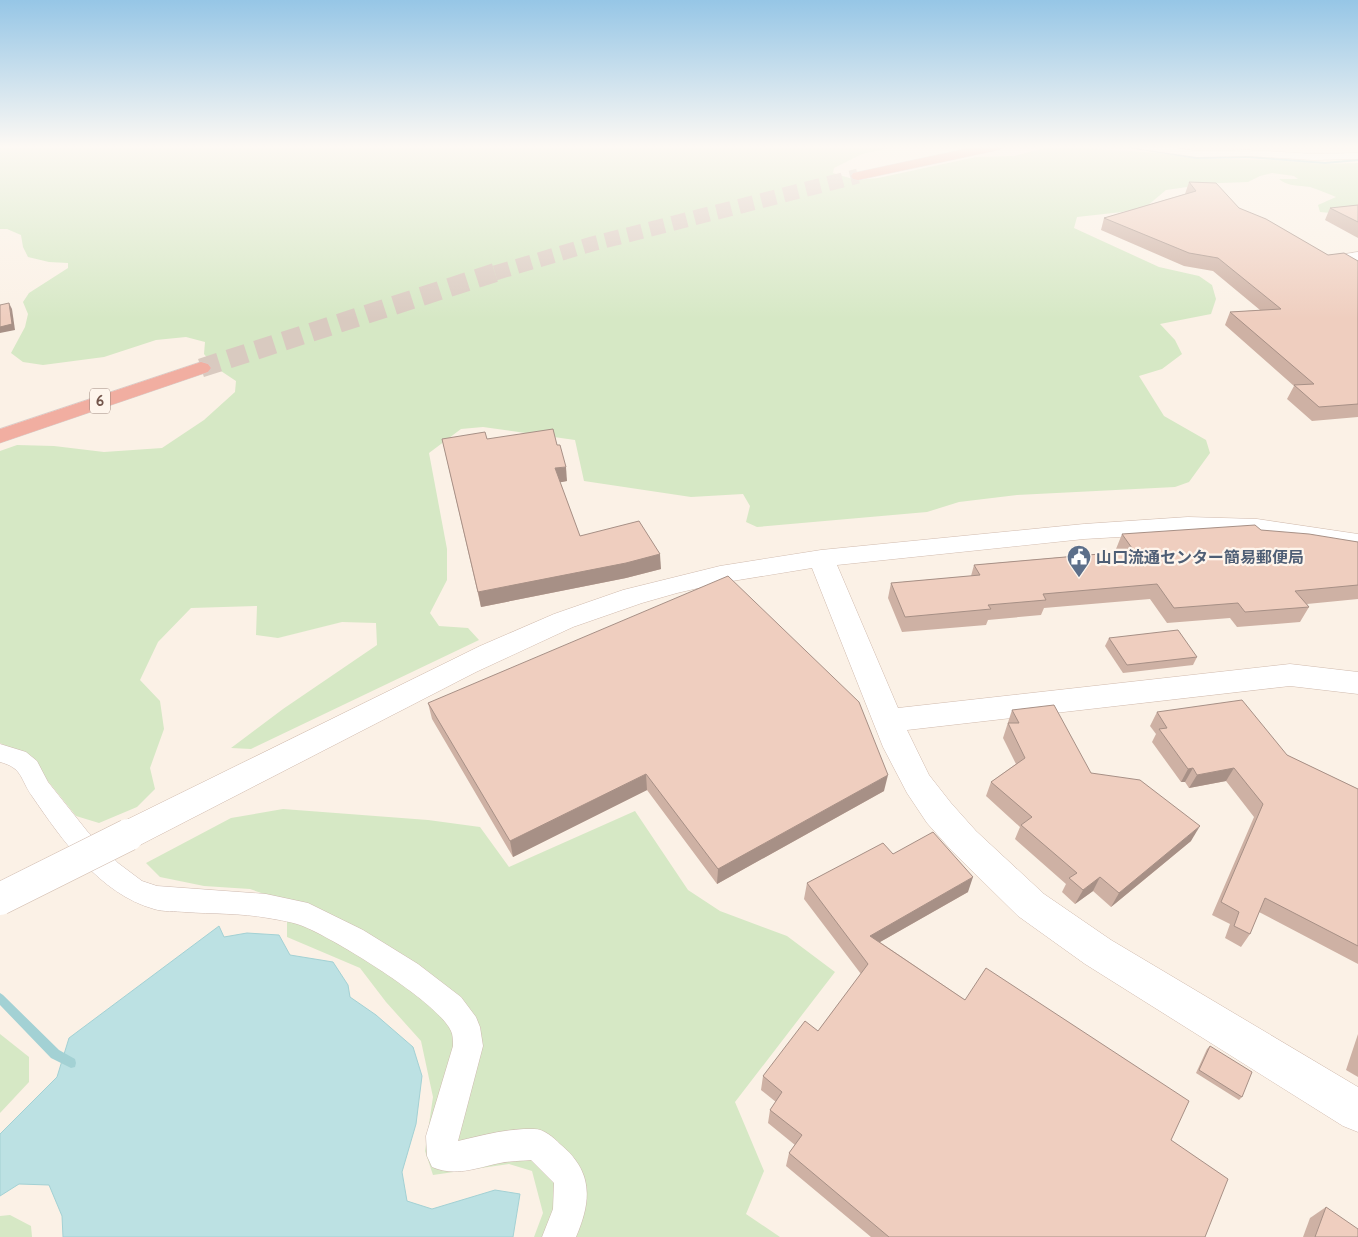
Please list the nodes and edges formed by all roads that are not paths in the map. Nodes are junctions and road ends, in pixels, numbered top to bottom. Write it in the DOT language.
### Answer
graph roads {
  1 [pos="1358,256"];
  2 [pos="1358,272"];
  3 [pos="0,429"];
  4 [pos="0,436"];
  5 [pos="1358,542"];
  6 [pos="822,558"];
  7 [pos="1358,683"];
  8 [pos="888,721"];
  9 [pos="0,754"];
  10 [pos="0,899"];
  11 [pos="1358,1111"];
  12 [pos="559,1237"];
  1 -- 2 [label="street"];
  3 -- 4 [label="highway, 6"];
  5 -- 6 [label="street"];
  6 -- 8 [label="street"];
  6 -- 10 [label="street, bridge"];
  7 -- 8 [label="street"];
  8 -- 11 [label="street"];
  9 -- 12 [label="street"];
}
